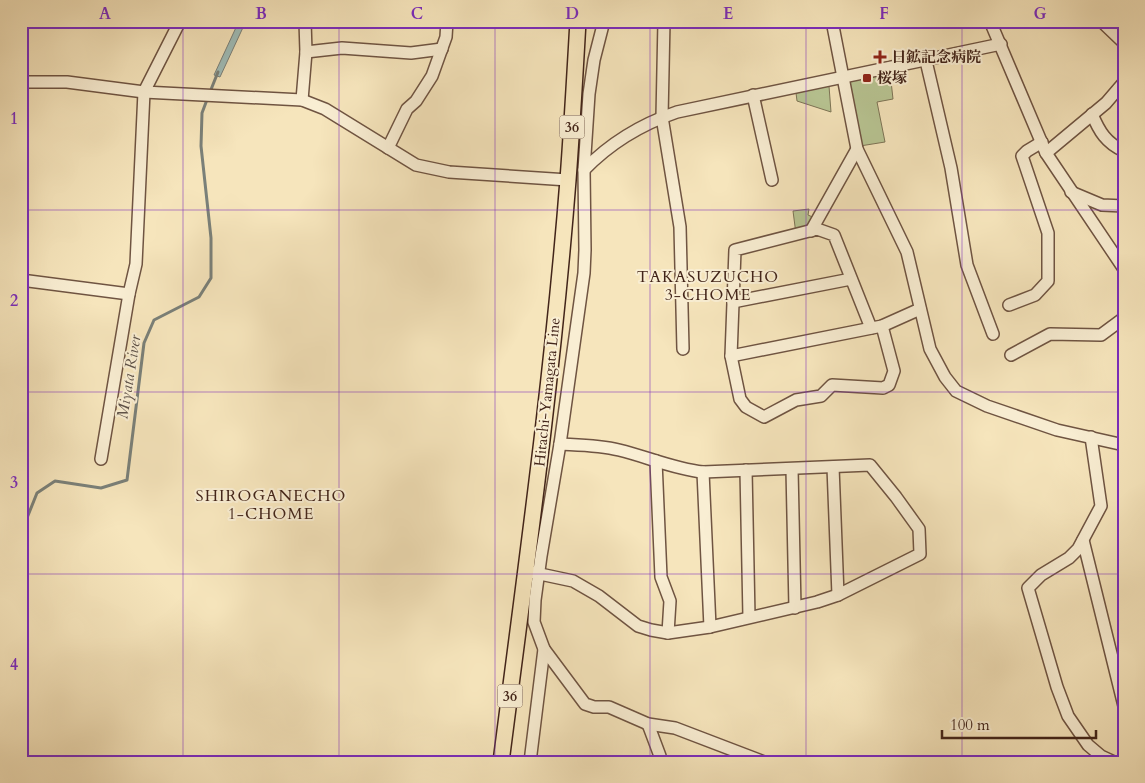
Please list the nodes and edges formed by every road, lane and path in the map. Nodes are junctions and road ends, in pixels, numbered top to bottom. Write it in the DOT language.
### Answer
graph roads {
  1 [pos="180,21"];
  2 [pos="305,21"];
  3 [pos="447,21"];
  4 [pos="578,21"];
  5 [pos="604,21"];
  6 [pos="664,21"];
  7 [pos="832,21"];
  8 [pos="990,21"];
  9 [pos="1101,21"];
  10 [pos="1001,44"];
  11 [pos="1124,44"];
  12 [pos="442,49"];
  13 [pos="306,52"];
  14 [pos="926,61"];
  15 [pos="843,78"];
  16 [pos="21,82"];
  17 [pos="1124,82"];
  18 [pos="144,92"];
  19 [pos="753,95"];
  20 [pos="302,100"];
  21 [pos="1092,114"];
  22 [pos="662,117"];
  23 [pos="388,148"];
  24 [pos="1044,148"];
  25 [pos="857,149"];
  26 [pos="1124,151"];
  27 [pos="584,170"];
  28 [pos="568,180"];
  29 [pos="772,180"];
  30 [pos="1070,192"];
  31 [pos="1124,206"];
  32 [pos="810,231"];
  33 [pos="1124,269"];
  34 [pos="851,278"];
  35 [pos="21,280"];
  36 [pos="128,294"];
  37 [pos="733,302"];
  38 [pos="1009,305"];
  39 [pos="556,307"];
  40 [pos="920,309"];
  41 [pos="578,310"];
  42 [pos="1124,318"];
  43 [pos="876,327"];
  44 [pos="993,334"];
  45 [pos="683,349"];
  46 [pos="1011,355"];
  47 [pos="731,356"];
  48 [pos="1091,437"];
  49 [pos="560,444"];
  50 [pos="1124,445"];
  51 [pos="101,459"];
  52 [pos="656,461"];
  53 [pos="833,467"];
  54 [pos="792,469"];
  55 [pos="746,470"];
  56 [pos="703,472"];
  57 [pos="1083,540"];
  58 [pos="532,572"];
  59 [pos="838,595"];
  60 [pos="795,608"];
  61 [pos="749,617"];
  62 [pos="710,627"];
  63 [pos="668,633"];
  64 [pos="544,649"];
  65 [pos="1124,706"];
  66 [pos="648,724"];
  67 [pos="738,757"];
  68 [pos="660,760"];
  69 [pos="501,762"];
  70 [pos="530,762"];
  71 [pos="764,762"];
  72 [pos="1114,762"];
  1 -- 18 [label="street"];
  2 -- 13 [label="street"];
  3 -- 12 [label="street"];
  4 -- 28 [label="main road, Hitachi-Yamagata Line / 36"];
  5 -- 27 [label="street"];
  6 -- 22 [label="street"];
  7 -- 15 [label="street"];
  8 -- 10 [label="street"];
  9 -- 11 [label="street"];
  10 -- 14 [label="street"];
  10 -- 24 [label="street"];
  12 -- 13 [label="street"];
  12 -- 23 [label="street"];
  13 -- 20 [label="street"];
  14 -- 15 [label="street"];
  14 -- 44 [label="street"];
  15 -- 19 [label="street"];
  15 -- 25 [label="street"];
  16 -- 18 [label="street"];
  17 -- 21 [label="street"];
  18 -- 20 [label="street"];
  18 -- 36 [label="street"];
  19 -- 22 [label="street"];
  19 -- 29 [label="street"];
  20 -- 23 [label="street"];
  21 -- 24 [label="street"];
  21 -- 26 [label="street"];
  22 -- 27 [label="street"];
  22 -- 45 [label="street"];
  23 -- 28 [label="street"];
  24 -- 30 [label="street"];
  24 -- 38 [label="street"];
  25 -- 32 [label="street"];
  25 -- 40 [label="street"];
  27 -- 41 [label="street"];
  28 -- 39 [label="main road, Hitachi-Yamagata Line / 36"];
  30 -- 31 [label="street"];
  30 -- 33 [label="street"];
  32 -- 34 [label="street"];
  32 -- 37 [label="street"];
  34 -- 37 [label="street"];
  34 -- 43 [label="street"];
  35 -- 36 [label="street"];
  36 -- 51 [label="street"];
  37 -- 47 [label="street"];
  39 -- 41 [label="street"];
  39 -- 58 [label="main road, Hitachi-Yamagata Line / 36"];
  40 -- 43 [label="street"];
  40 -- 48 [label="street"];
  41 -- 49 [label="street"];
  42 -- 46 [label="street"];
  43 -- 47 [label="street"];
  43 -- 47 [label="street"];
  48 -- 50 [label="street"];
  48 -- 57 [label="street"];
  49 -- 52 [label="street"];
  49 -- 58 [label="street"];
  52 -- 56 [label="street"];
  52 -- 63 [label="street"];
  53 -- 54 [label="street"];
  53 -- 59 [label="street"];
  53 -- 59 [label="street"];
  54 -- 55 [label="street"];
  54 -- 60 [label="street"];
  55 -- 56 [label="street"];
  55 -- 61 [label="street"];
  56 -- 62 [label="street"];
  57 -- 65 [label="street"];
  57 -- 72 [label="street"];
  58 -- 63 [label="street"];
  58 -- 64 [label="street"];
  58 -- 69 [label="main road, Hitachi-Yamagata Line / 36"];
  59 -- 60 [label="street"];
  60 -- 61 [label="street"];
  61 -- 62 [label="street"];
  62 -- 63 [label="street"];
  64 -- 66 [label="street"];
  64 -- 70 [label="street"];
  66 -- 67 [label="street"];
  66 -- 68 [label="street"];
  67 -- 71 [label="street"];
}
